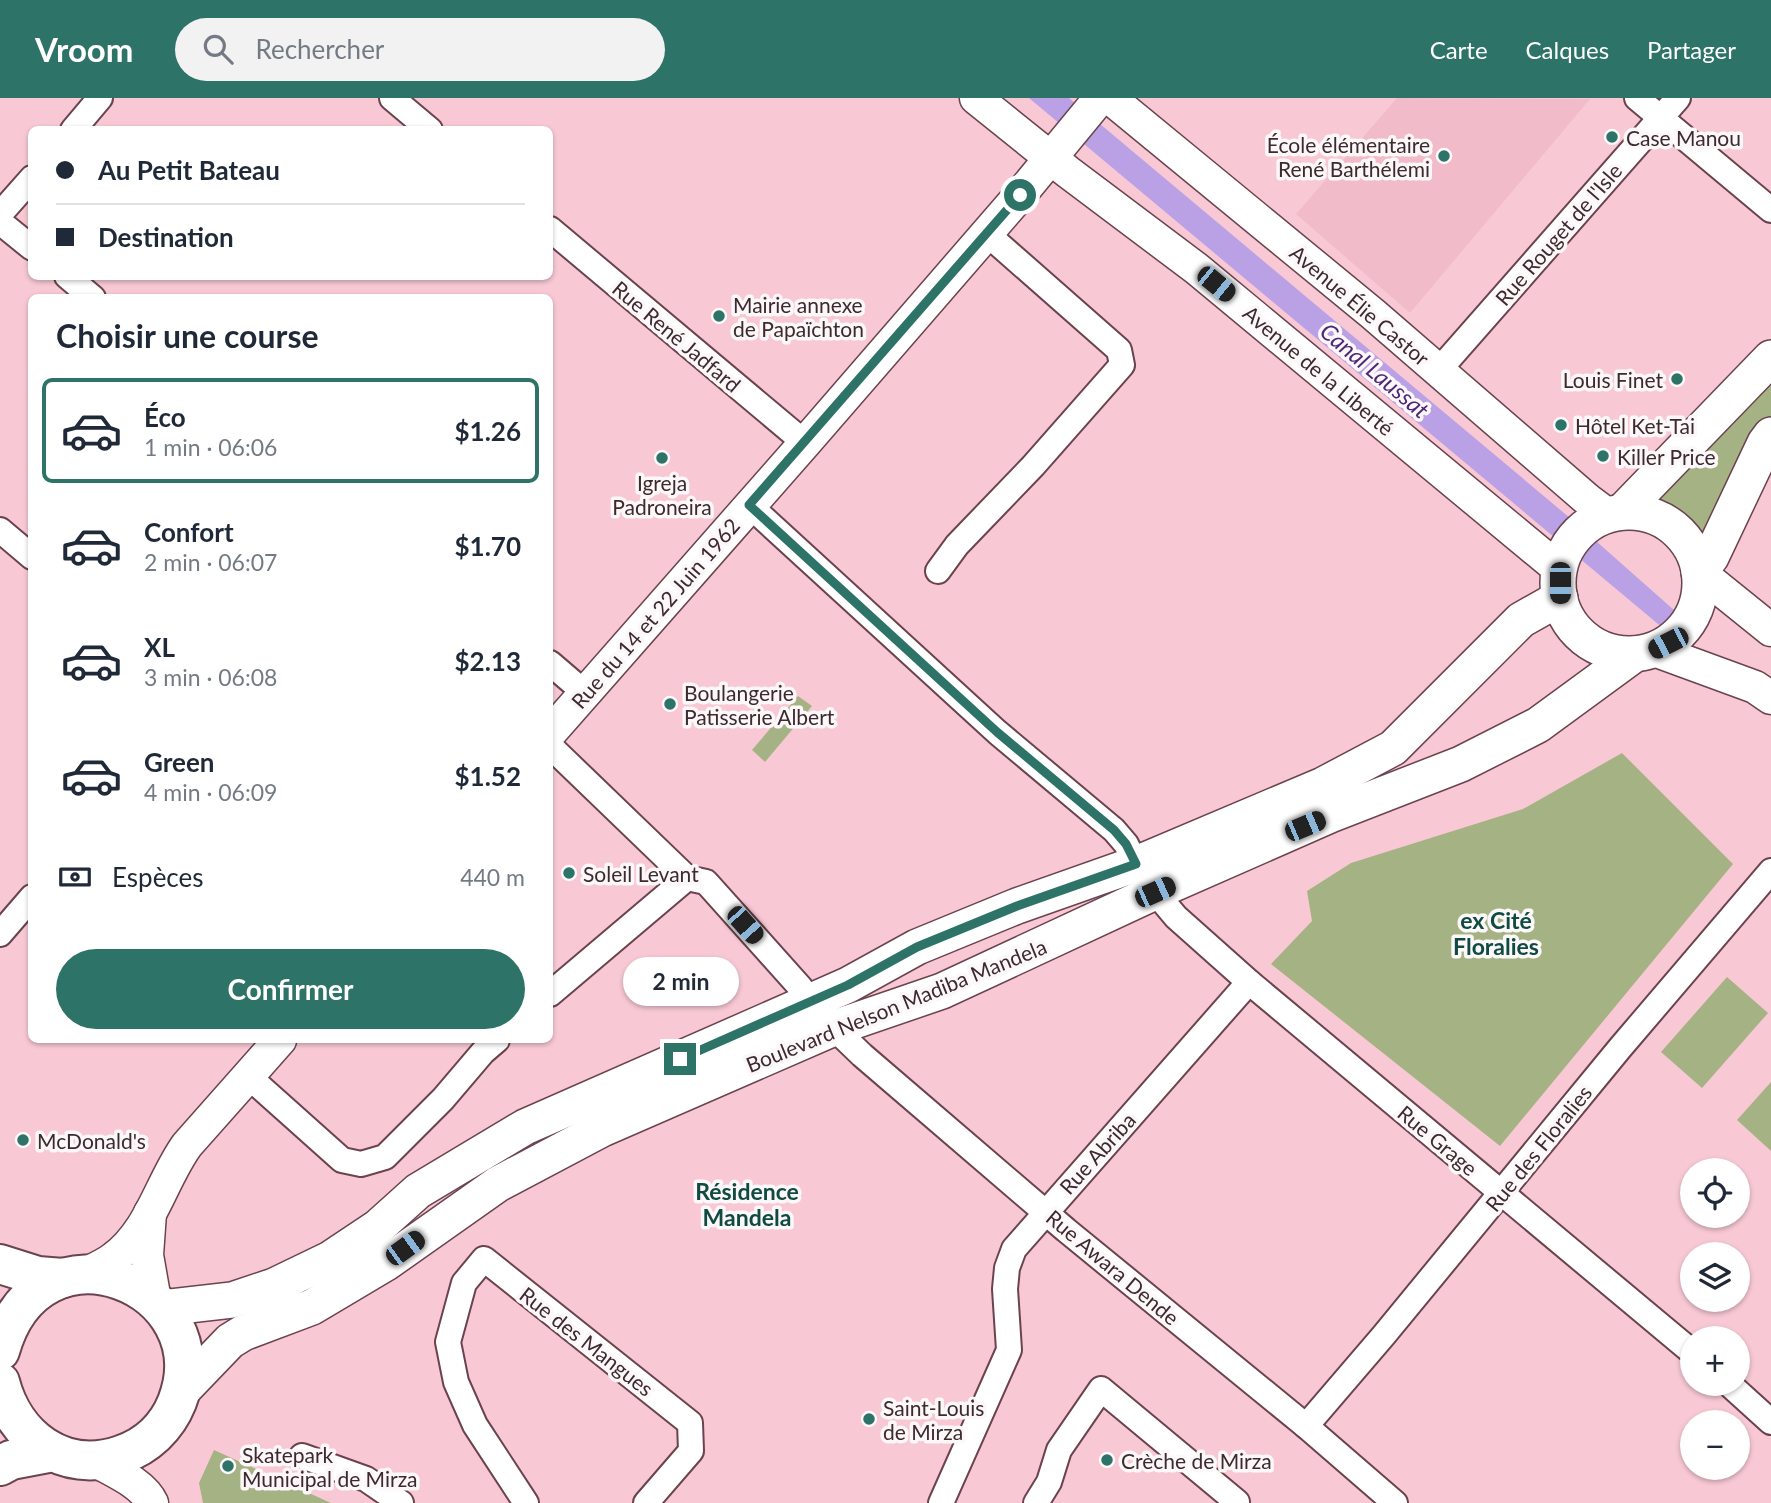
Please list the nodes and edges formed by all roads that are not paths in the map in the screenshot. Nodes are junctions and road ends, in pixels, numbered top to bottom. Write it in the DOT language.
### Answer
graph roads {
  1 [pos="100,98"];
  2 [pos="392,98"];
  3 [pos="976,98"];
  4 [pos="1637,98"];
  5 [pos="1678,98"];
  6 [pos="1100,102"];
  7 [pos="1661,117"];
  8 [pos="76,126"];
  9 [pos="425,126"];
  10 [pos="1056,150"];
  11 [pos="28,182"];
  12 [pos="1771,211"];
  13 [pos="0,214"];
  14 [pos="0,222"];
  15 [pos="553,232"];
  16 [pos="986,233"];
  17 [pos="28,245"];
  18 [pos="72,280"];
  19 [pos="88,294"];
  20 [pos="1771,358"];
  21 [pos="1439,370"];
  22 [pos="1771,435"];
  23 [pos="805,443"];
  24 [pos="749,505"];
  25 [pos="1608,516"];
  26 [pos="0,530"];
  27 [pos="28,554"];
  28 [pos="938,571"];
  29 [pos="1699,572"];
  30 [pos="1561,573"];
  31 [pos="1771,629"];
  32 [pos="1652,649"];
  33 [pos="553,666"];
  34 [pos="585,693"];
  35 [pos="1771,698"];
  36 [pos="553,730"];
  37 [pos="553,749"];
  38 [pos="1771,871"];
  39 [pos="687,878"];
  40 [pos="1146,878"];
  41 [pos="28,902"];
  42 [pos="0,934"];
  43 [pos="1250,982"];
  44 [pos="553,991"];
  45 [pos="811,1002"];
  46 [pos="834,1028"];
  47 [pos="277,1043"];
  48 [pos="494,1043"];
  49 [pos="248,1076"];
  50 [pos="1502,1194"];
  51 [pos="150,1212"];
  52 [pos="1045,1212"];
  53 [pos="0,1264"];
  54 [pos="74,1276"];
  55 [pos="159,1304"];
  56 [pos="2,1328"];
  57 [pos="1680,1342"];
  58 [pos="0,1382"];
  59 [pos="181,1392"];
  60 [pos="1742,1396"];
  61 [pos="1771,1422"];
  62 [pos="1306,1426"];
  63 [pos="159,1431"];
  64 [pos="53,1452"];
  65 [pos="302,1456"];
  66 [pos="94,1460"];
  67 [pos="0,1466"];
  68 [pos="151,1500"];
  69 [pos="1237,1502"];
  70 [pos="401,1503"];
  71 [pos="526,1503"];
  72 [pos="646,1503"];
  73 [pos="941,1503"];
  74 [pos="1036,1503"];
  75 [pos="1395,1503"];
  1 -- 8 [label="street"];
  2 -- 9 [label="street"];
  3 -- 10 [label="street, Avenue de la Liberté"];
  4 -- 7 [label="street"];
  5 -- 7 [label="street, Rue Rouget de l'Isle"];
  6 -- 10 [label="street, Rue du 14 et 22 Juin 1962"];
  6 -- 21 [label="street, Avenue Élie Castor"];
  7 -- 12 [label="street"];
  7 -- 21 [label="street, Rue Rouget de l'Isle"];
  10 -- 16 [label="street, Rue du 14 et 22 Juin 1962"];
  10 -- 30 [label="street, Avenue de la Liberté"];
  11 -- 13 [label="street"];
  14 -- 17 [label="street"];
  15 -- 23 [label="street, Rue René Jadfard"];
  16 -- 23 [label="street, Rue du 14 et 22 Juin 1962"];
  16 -- 28 [label="street"];
  18 -- 19 [label="street"];
  20 -- 25 [label="main road"];
  21 -- 25 [label="street, Avenue Élie Castor"];
  22 -- 29 [label="main road"];
  23 -- 24 [label="street, Rue du 14 et 22 Juin 1962"];
  24 -- 34 [label="street, Rue du 14 et 22 Juin 1962"];
  24 -- 40 [label="street, Rue Grage"];
  25 -- 29 [label="main road"];
  25 -- 30 [label="main road"];
  26 -- 27 [label="street"];
  29 -- 31 [label="street"];
  29 -- 32 [label="main road"];
  30 -- 32 [label="main road"];
  30 -- 40 [label="main road, Boulevard Nelson Madiba Mandela"];
  32 -- 35 [label="street"];
  32 -- 40 [label="main road, Boulevard Nelson Madiba Mandela"];
  33 -- 34 [label="street"];
  34 -- 36 [label="street, Rue du 14 et 22 Juin 1962"];
  37 -- 39 [label="street"];
  38 -- 50 [label="street, Rue des Floralies"];
  39 -- 44 [label="street"];
  39 -- 45 [label="street"];
  40 -- 43 [label="street, Rue Grage"];
  40 -- 45 [label="main road, Boulevard Nelson Madiba Mandela"];
  40 -- 46 [label="main road, Boulevard Nelson Madiba Mandela"];
  41 -- 42 [label="street"];
  43 -- 50 [label="street, Rue Grage"];
  43 -- 52 [label="street, Rue Abriba"];
  45 -- 55 [label="main road, Boulevard Nelson Madiba Mandela"];
  46 -- 52 [label="street, Rue Awara Dende"];
  46 -- 59 [label="main road, Boulevard Nelson Madiba Mandela"];
  47 -- 49 [label="street"];
  48 -- 49 [label="street"];
  49 -- 51 [label="street"];
  50 -- 57 [label="street, Rue Grage"];
  50 -- 62 [label="street, Rue des Floralies"];
  51 -- 54 [label="street"];
  51 -- 55 [label="street"];
  52 -- 62 [label="street, Rue Awara Dende"];
  52 -- 73 [label="street, Rue Abriba"];
  53 -- 54 [label="main road"];
  54 -- 55 [label="main road"];
  54 -- 56 [label="main road"];
  55 -- 59 [label="main road"];
  58 -- 64 [label="main road"];
  59 -- 63 [label="main road"];
  60 -- 61 [label="street"];
  62 -- 75 [label="street, Rue Awara Dende"];
  63 -- 66 [label="main road"];
  63 -- 68 [label="street"];
  64 -- 66 [label="main road"];
  64 -- 67 [label="main road"];
  65 -- 70 [label="street"];
  66 -- 68 [label="street"];
  69 -- 74 [label="street"];
  71 -- 72 [label="street, Rue des Mangues"];
}
